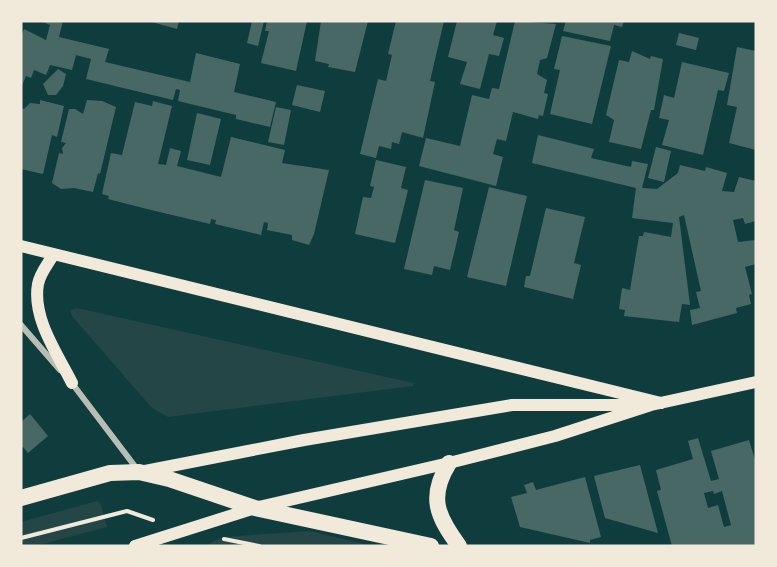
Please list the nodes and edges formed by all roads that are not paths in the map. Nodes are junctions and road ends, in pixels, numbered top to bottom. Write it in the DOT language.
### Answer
graph roads {
  1 [pos="21,246"];
  2 [pos="53,255"];
  3 [pos="21,325"];
  4 [pos="756,382"];
  5 [pos="72,383"];
  6 [pos="656,404"];
  7 [pos="449,463"];
  8 [pos="140,472"];
  9 [pos="21,498"];
  10 [pos="255,508"];
  11 [pos="135,546"];
  12 [pos="431,546"];
  13 [pos="459,546"];
  1 -- 2 [label="main road"];
  2 -- 5 [label="main road"];
  2 -- 6 [label="main road"];
  3 -- 5 [label="street"];
  4 -- 6 [label="main road"];
  5 -- 8 [label="street"];
  6 -- 7 [label="main road"];
  6 -- 8 [label="main road"];
  7 -- 10 [label="main road"];
  7 -- 13 [label="highway"];
  8 -- 9 [label="highway"];
  8 -- 10 [label="highway"];
  10 -- 11 [label="main road"];
  10 -- 12 [label="highway"];
}
